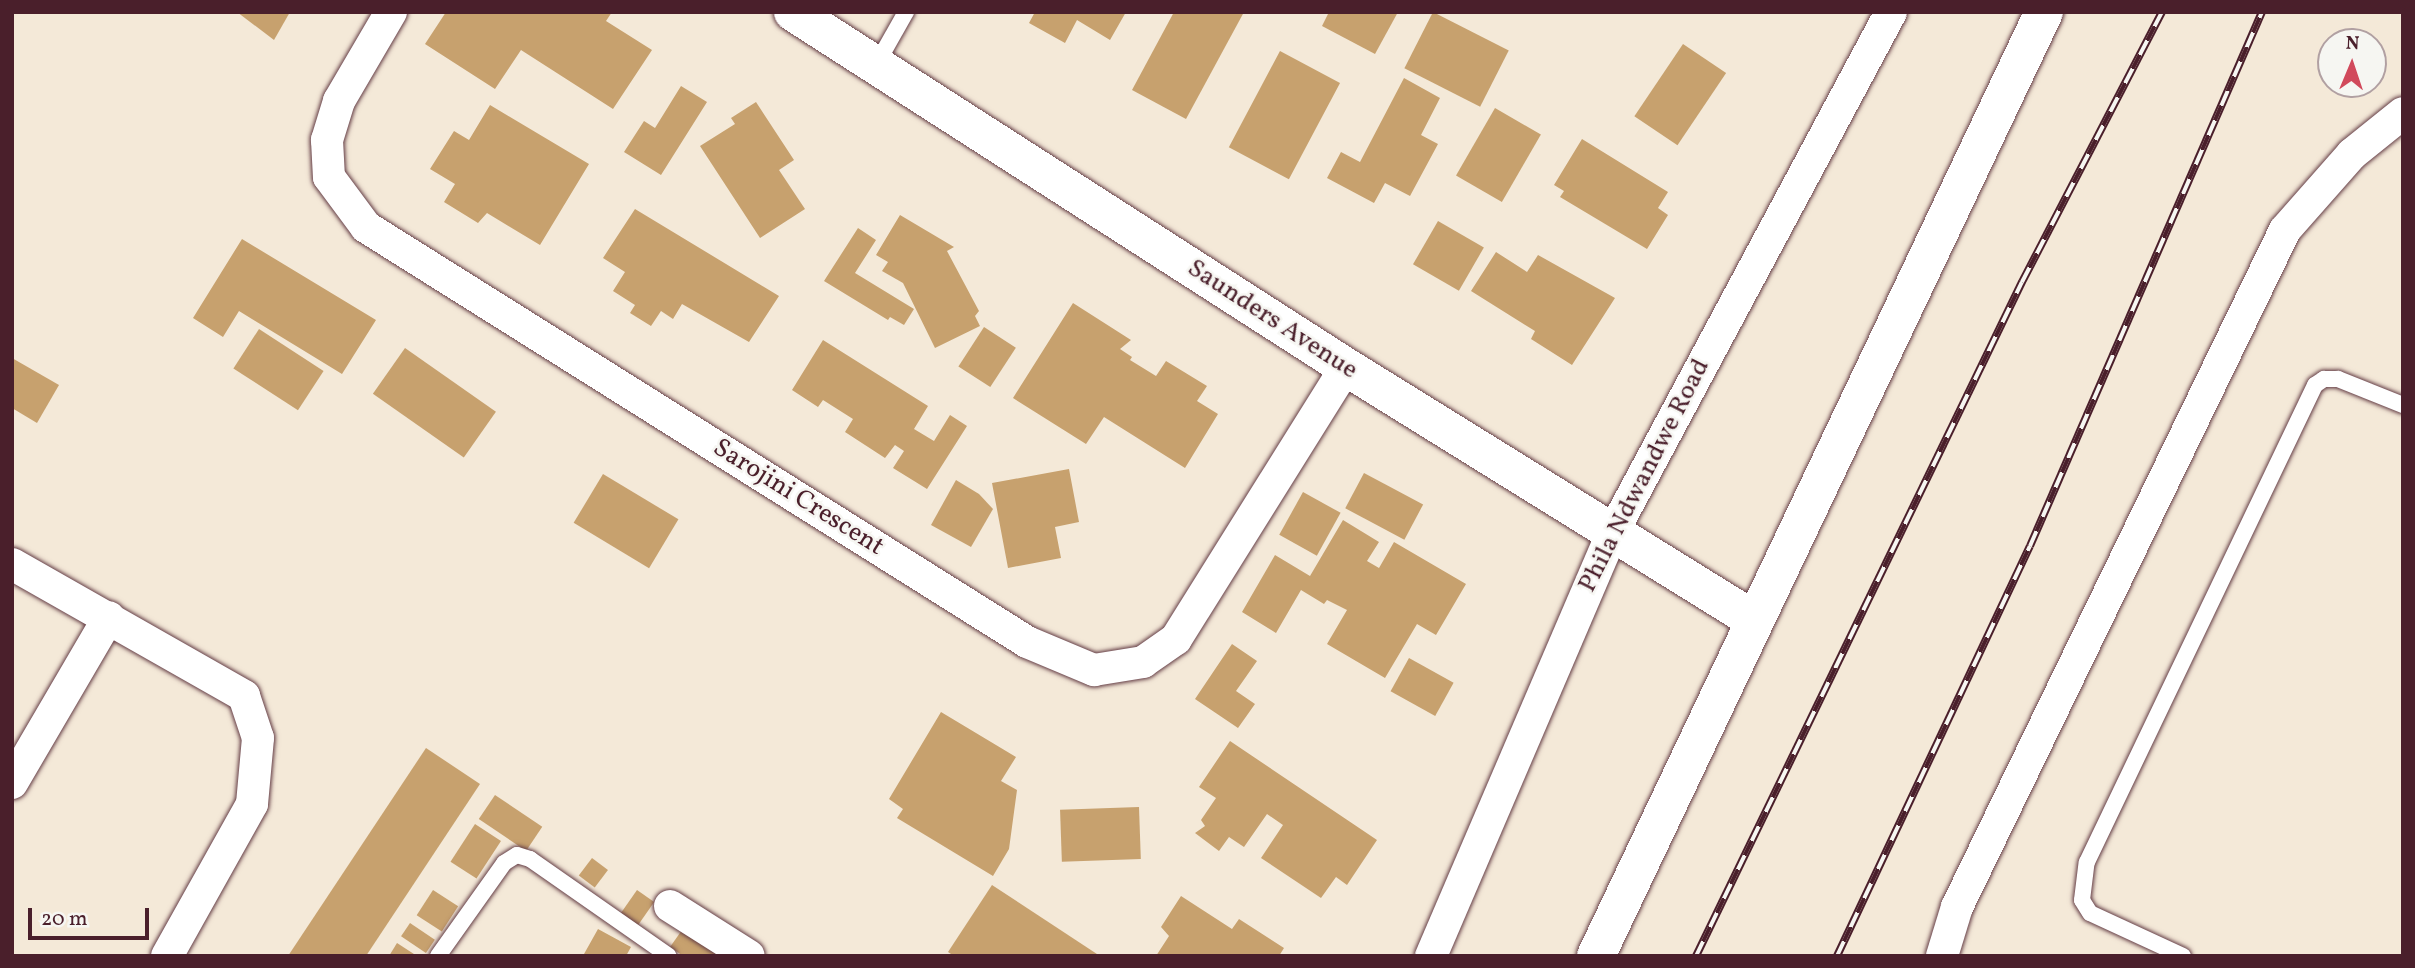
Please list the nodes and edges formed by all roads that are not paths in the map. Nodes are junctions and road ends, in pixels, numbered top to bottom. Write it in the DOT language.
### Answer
graph roads {
  1 [pos="391,12"];
  2 [pos="793,12"];
  3 [pos="906,12"];
  4 [pos="1891,12"];
  5 [pos="2044,12"];
  6 [pos="876,65"];
  7 [pos="2403,113"];
  8 [pos="1346,367"];
  9 [pos="2403,405"];
  10 [pos="1614,530"];
  11 [pos="12,564"];
  12 [pos="108,617"];
  13 [pos="1755,621"];
  14 [pos="12,783"];
  15 [pos="670,906"];
  16 [pos="167,956"];
  17 [pos="439,956"];
  18 [pos="669,956"];
  19 [pos="748,956"];
  20 [pos="1431,956"];
  21 [pos="1596,956"];
  22 [pos="1942,956"];
  23 [pos="2183,956"];
  1 -- 8 [label="street, Sarojini Crescent"];
  2 -- 6 [label="street, Saunders Avenue"];
  3 -- 6 [label="lane"];
  4 -- 10 [label="street, Phila Ndwandwe Road"];
  5 -- 13 [label="street"];
  6 -- 8 [label="street, Saunders Avenue"];
  7 -- 22 [label="street"];
  8 -- 10 [label="street, Saunders Avenue"];
  9 -- 23 [label="lane"];
  10 -- 13 [label="street, Saunders Avenue"];
  10 -- 20 [label="street, Phila Ndwandwe Road"];
  11 -- 12 [label="street"];
  12 -- 14 [label="street"];
  12 -- 16 [label="street"];
  13 -- 21 [label="street"];
  15 -- 19 [label="street"];
  17 -- 18 [label="lane"];
}
